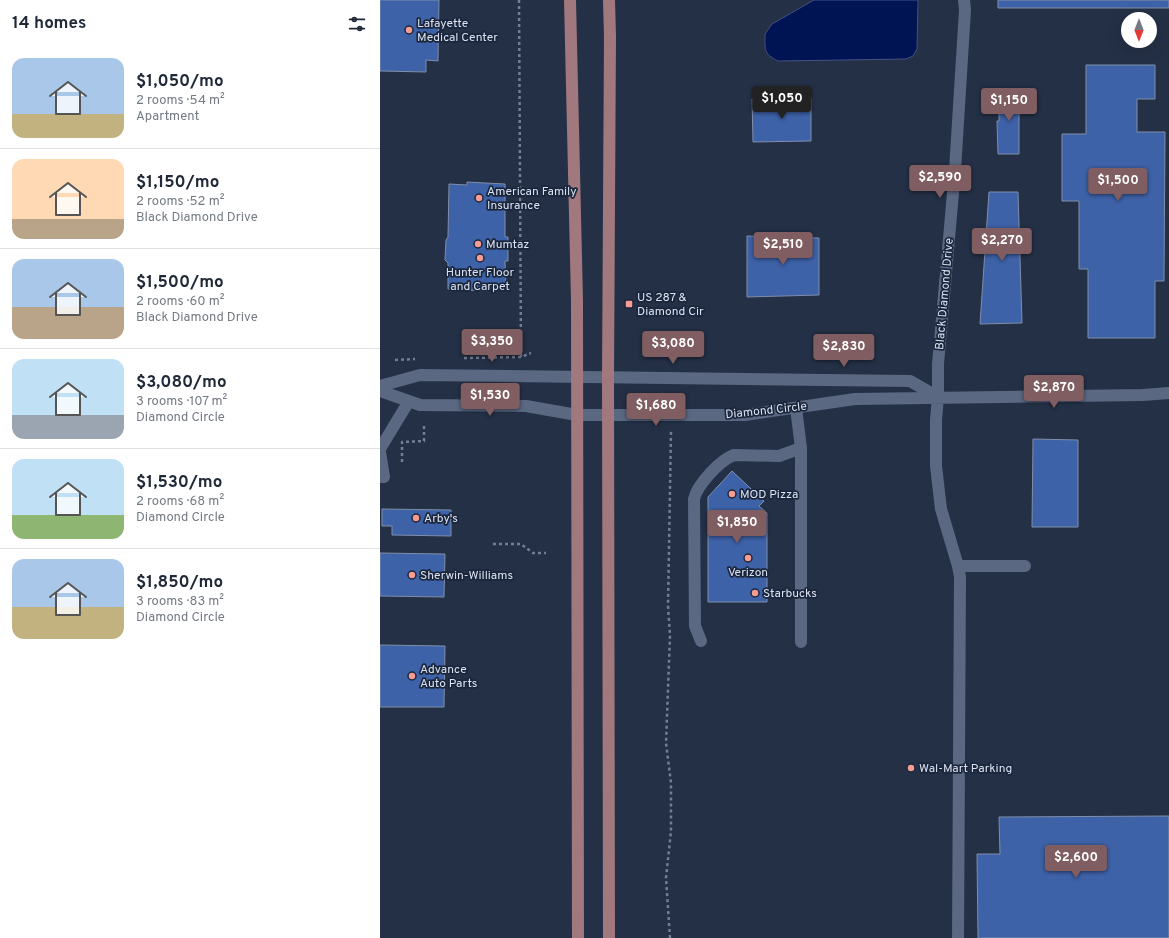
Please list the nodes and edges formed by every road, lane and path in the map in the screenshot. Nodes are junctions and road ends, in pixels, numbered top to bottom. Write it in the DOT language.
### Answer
graph roads {
  1 [pos="519,0"];
  2 [pos="570,0"];
  3 [pos="609,0"];
  4 [pos="964,0"];
  5 [pos="531,353"];
  6 [pos="577,376"];
  7 [pos="608,376"];
  8 [pos="380,386"];
  9 [pos="380,391"];
  10 [pos="1169,393"];
  11 [pos="938,397"];
  12 [pos="409,401"];
  13 [pos="796,408"];
  14 [pos="577,415"];
  15 [pos="608,415"];
  16 [pos="424,425"];
  17 [pos="672,431"];
  18 [pos="801,448"];
  19 [pos="380,451"];
  20 [pos="402,462"];
  21 [pos="380,477"];
  22 [pos="493,544"];
  23 [pos="546,553"];
  24 [pos="958,566"];
  25 [pos="1025,566"];
  26 [pos="701,641"];
  27 [pos="801,642"];
  28 [pos="578,938"];
  29 [pos="609,938"];
  30 [pos="670,938"];
  31 [pos="958,938"];
  1 -- 5 [label="path"];
  2 -- 6 [label="main road"];
  3 -- 7 [label="main road"];
  4 -- 11 [label="street, Black Diamond Drive"];
  6 -- 7 [label="street"];
  6 -- 8 [label="street"];
  6 -- 14 [label="main road"];
  7 -- 11 [label="street"];
  7 -- 15 [label="main road"];
  9 -- 12 [label="street, Diamond Circle"];
  10 -- 11 [label="street, Diamond Circle"];
  11 -- 13 [label="street, Diamond Circle"];
  11 -- 24 [label="street, Black Diamond Drive"];
  12 -- 14 [label="street, Diamond Circle"];
  12 -- 19 [label="street"];
  13 -- 15 [label="street, Diamond Circle"];
  13 -- 18 [label="street"];
  14 -- 15 [label="street, Diamond Circle"];
  14 -- 28 [label="main road"];
  15 -- 29 [label="main road"];
  16 -- 20 [label="path"];
  17 -- 30 [label="path"];
  18 -- 26 [label="street"];
  18 -- 27 [label="street"];
  19 -- 21 [label="street"];
  22 -- 23 [label="path"];
  24 -- 25 [label="street"];
  24 -- 31 [label="street, Black Diamond Drive"];
}
